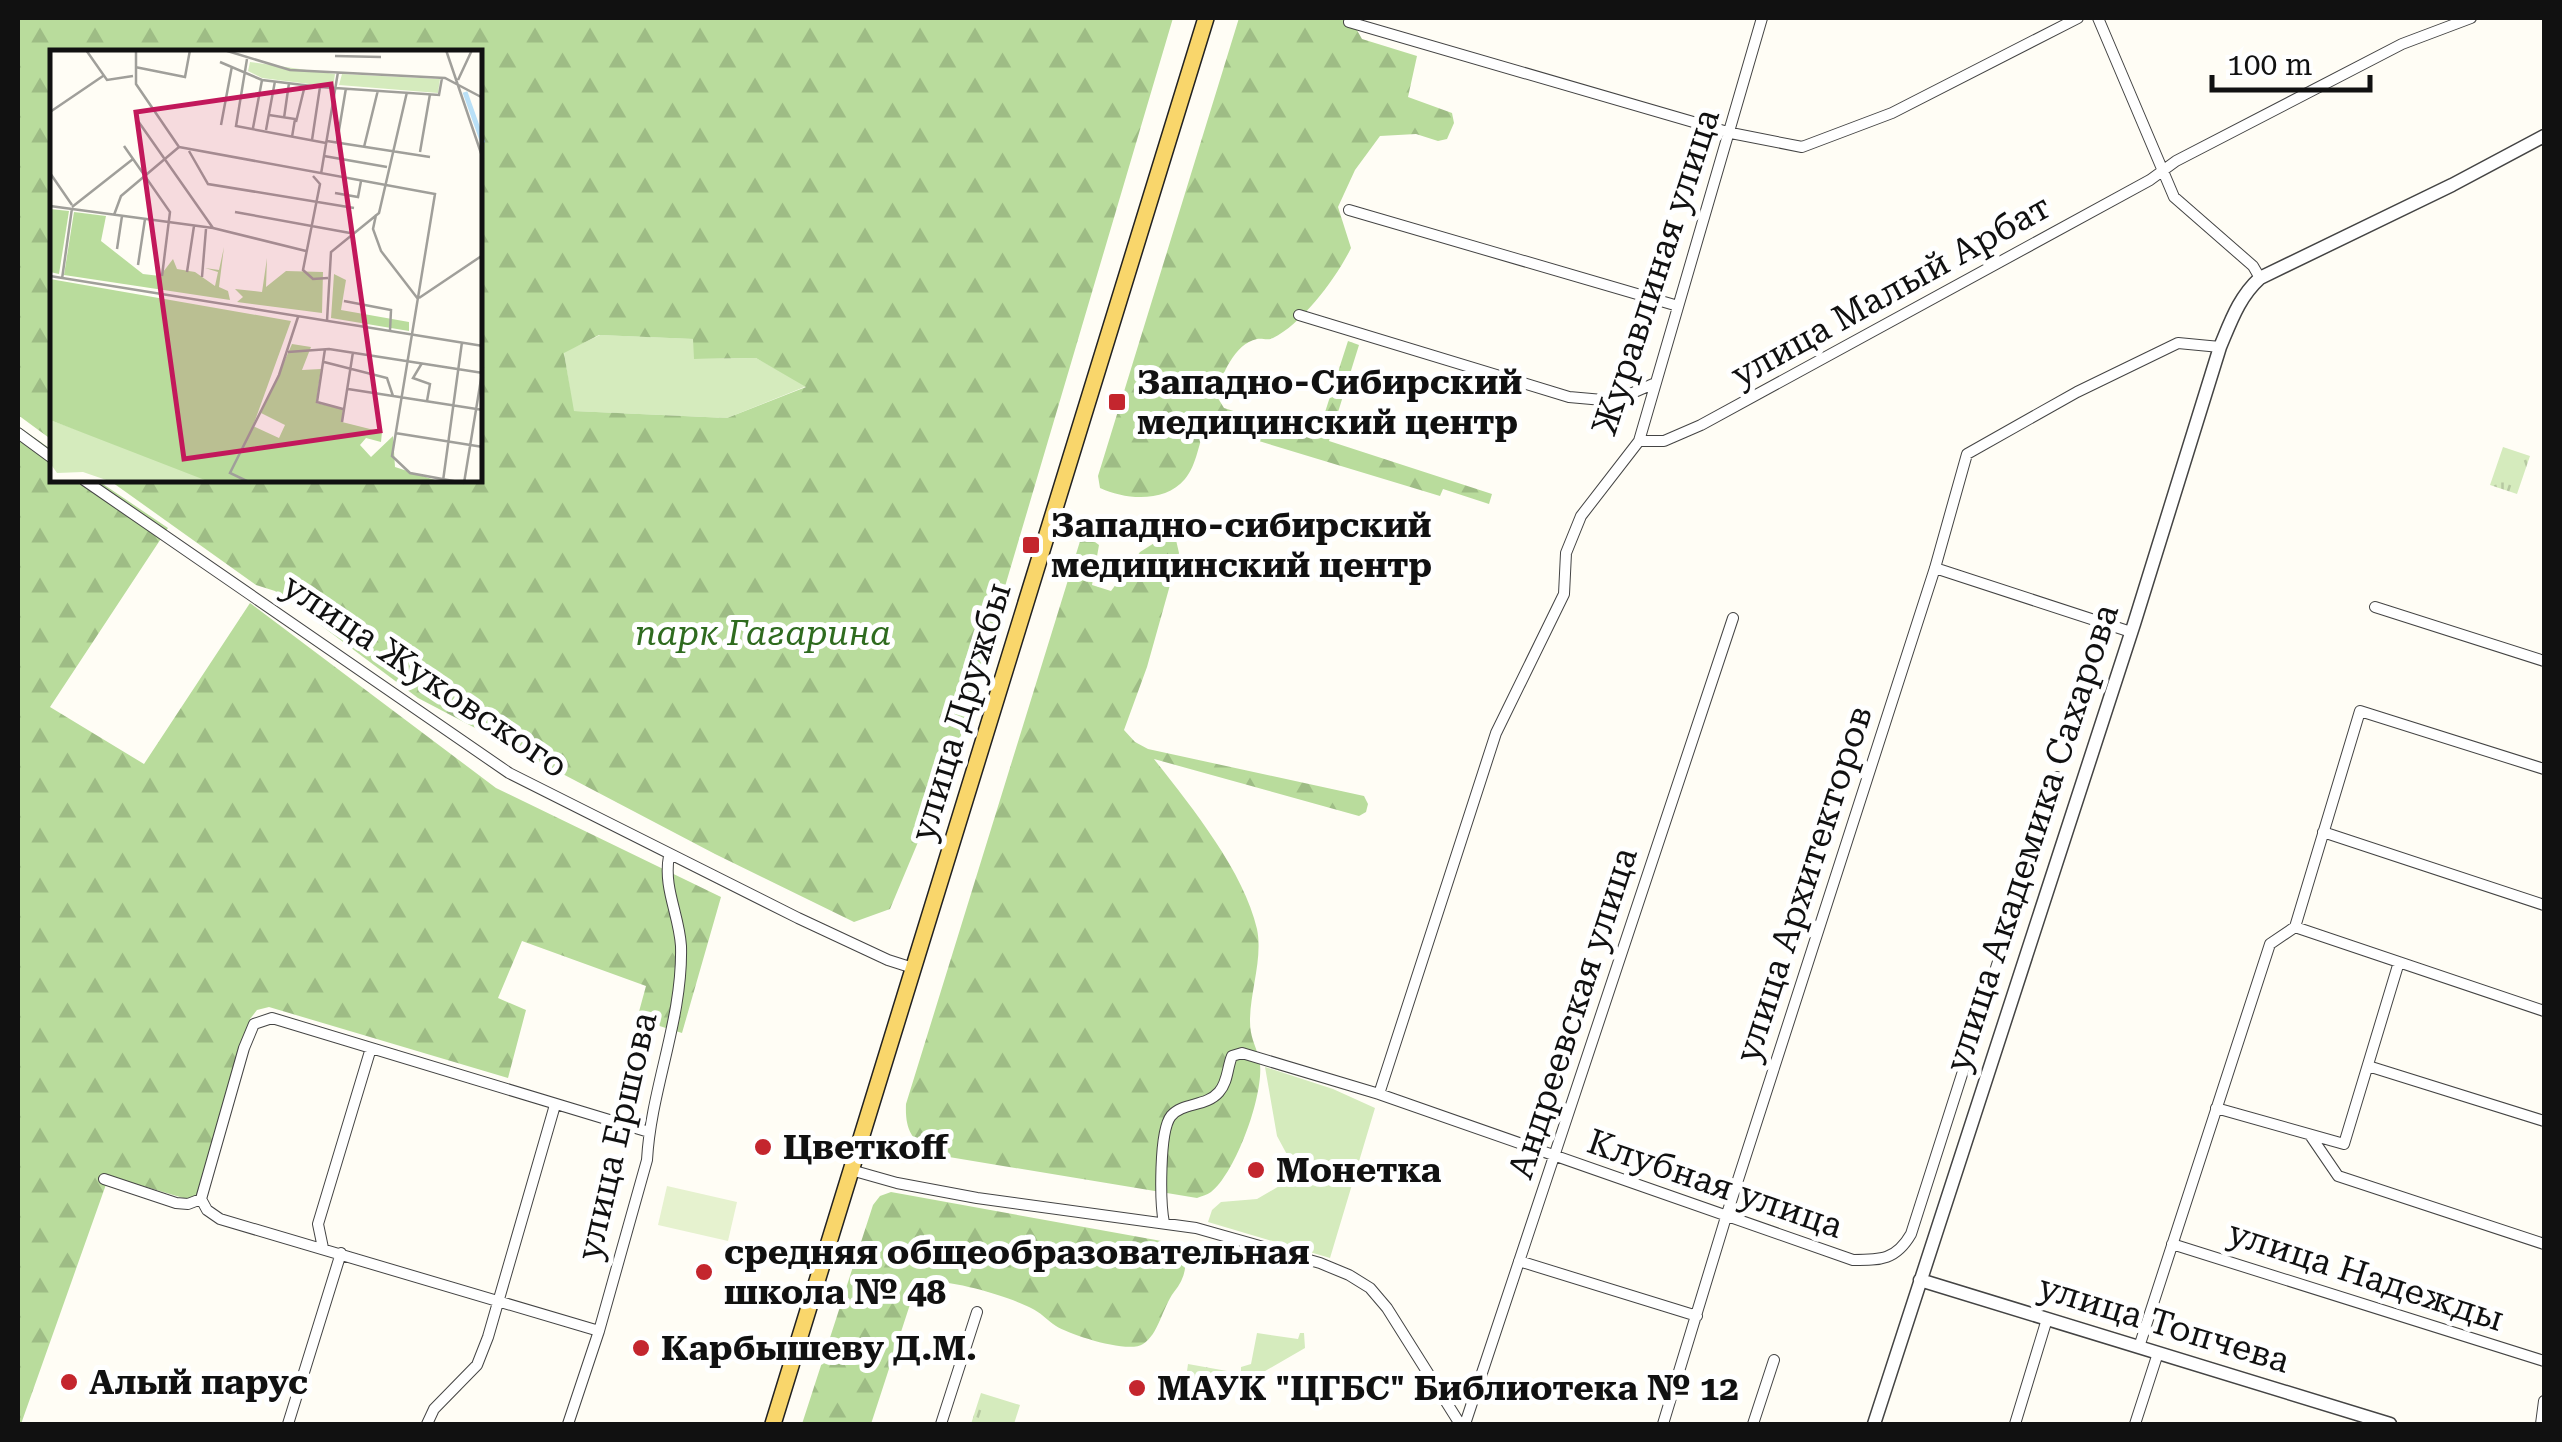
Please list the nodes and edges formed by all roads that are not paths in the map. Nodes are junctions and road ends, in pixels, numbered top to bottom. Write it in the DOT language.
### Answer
graph roads {
  1 [pos="1206,18"];
  2 [pos="1762,18"];
  3 [pos="2078,18"];
  4 [pos="2098,18"];
  5 [pos="2471,18"];
  6 [pos="1349,22"];
  7 [pos="1730,133"];
  8 [pos="2544,136"];
  9 [pos="2163,170"];
  10 [pos="1349,210"];
  11 [pos="2260,278"];
  12 [pos="1678,306"];
  13 [pos="1299,315"];
  14 [pos="2220,347"];
  15 [pos="1653,384"];
  16 [pos="18,434"];
  17 [pos="1639,441"];
  18 [pos="50,457"];
  19 [pos="87,482"];
  20 [pos="1935,568"];
  21 [pos="2375,607"];
  22 [pos="1733,618"];
  23 [pos="2131,632"];
  24 [pos="2544,661"];
  25 [pos="2544,768"];
  26 [pos="2058,777"];
  27 [pos="2324,832"];
  28 [pos="669,856"];
  29 [pos="2544,906"];
  30 [pos="2295,928"];
  31 [pos="2399,962"];
  32 [pos="913,968"];
  33 [pos="2544,1011"];
  34 [pos="371,1048"];
  35 [pos="2368,1066"];
  36 [pos="1379,1094"];
  37 [pos="556,1105"];
  38 [pos="2216,1108"];
  39 [pos="2544,1121"];
  40 [pos="649,1132"];
  41 [pos="2310,1135"];
  42 [pos="1555,1158"];
  43 [pos="851,1170"];
  44 [pos="104,1179"];
  45 [pos="201,1199"];
  46 [pos="1726,1217"];
  47 [pos="1164,1223"];
  48 [pos="2172,1244"];
  49 [pos="2544,1244"];
  50 [pos="323,1248"];
  51 [pos="341,1254"];
  52 [pos="1520,1261"];
  53 [pos="1920,1280"];
  54 [pos="500,1300"];
  55 [pos="977,1312"];
  56 [pos="1696,1316"];
  57 [pos="2048,1319"];
  58 [pos="598,1331"];
  59 [pos="2138,1347"];
  60 [pos="2158,1353"];
  61 [pos="1774,1360"];
  62 [pos="2544,1361"];
  63 [pos="2544,1400"];
  64 [pos="288,1424"];
  65 [pos="427,1424"];
  66 [pos="568,1424"];
  67 [pos="773,1424"];
  68 [pos="941,1424"];
  69 [pos="1463,1424"];
  70 [pos="1664,1424"];
  71 [pos="1753,1424"];
  72 [pos="1874,1424"];
  73 [pos="2015,1424"];
  74 [pos="2135,1424"];
  75 [pos="2390,1424"];
  76 [pos="2541,1424"];
  1 -- 32 [label="main road, улица Дружбы"];
  2 -- 7 [label="street, Журавлиная улица"];
  3 -- 7 [label="street"];
  4 -- 9 [label="street"];
  5 -- 9 [label="street, улица Малый Арбат"];
  6 -- 7 [label="street"];
  7 -- 12 [label="street, Журавлиная улица"];
  8 -- 11 [label="street"];
  9 -- 11 [label="street"];
  9 -- 17 [label="street, улица Малый Арбат"];
  10 -- 12 [label="street"];
  11 -- 14 [label="street, улица Академика Сахарова"];
  12 -- 15 [label="street, Журавлиная улица"];
  13 -- 15 [label="street"];
  14 -- 20 [label="street, улица Архитекторов"];
  14 -- 23 [label="street, улица Академика Сахарова"];
  15 -- 17 [label="street, Журавлиная улица"];
  16 -- 18 [label="street"];
  17 -- 36 [label="street, Журавлиная улица"];
  19 -- 28 [label="street, улица Жуковского"];
  20 -- 23 [label="street"];
  20 -- 46 [label="street, улица Архитекторов"];
  21 -- 24 [label="street"];
  22 -- 42 [label="street, Андреевская улица"];
  23 -- 53 [label="street, улица Академика Сахарова"];
  25 -- 27 [label="street"];
  26 -- 46 [label="street, Клубная улица"];
  27 -- 29 [label="street"];
  27 -- 30 [label="street"];
  28 -- 32 [label="street, улица Жуковского"];
  28 -- 40 [label="street, улица Ершова"];
  30 -- 31 [label="street"];
  30 -- 38 [label="street"];
  31 -- 33 [label="street"];
  31 -- 35 [label="street"];
  32 -- 43 [label="main road, улица Дружбы"];
  34 -- 37 [label="street"];
  34 -- 45 [label="street"];
  34 -- 50 [label="street"];
  35 -- 39 [label="street"];
  35 -- 41 [label="street"];
  36 -- 42 [label="street, Клубная улица"];
  36 -- 47 [label="street, Клубная улица"];
  37 -- 40 [label="street"];
  37 -- 54 [label="street"];
  38 -- 41 [label="street"];
  38 -- 48 [label="street"];
  40 -- 58 [label="street, улица Ершова"];
  41 -- 49 [label="street"];
  42 -- 46 [label="street, Клубная улица"];
  42 -- 52 [label="street, Андреевская улица"];
  43 -- 47 [label="street"];
  43 -- 67 [label="main road, улица Дружбы"];
  44 -- 45 [label="street"];
  45 -- 50 [label="street"];
  46 -- 56 [label="street, улица Архитекторов"];
  47 -- 69 [label="street"];
  48 -- 59 [label="street"];
  48 -- 62 [label="street, улица Надежды"];
  50 -- 51 [label="street"];
  51 -- 54 [label="street"];
  51 -- 64 [label="street"];
  52 -- 56 [label="street"];
  52 -- 69 [label="street, Андреевская улица"];
  53 -- 57 [label="street, улица Топчева"];
  53 -- 72 [label="street, улица Академика Сахарова"];
  54 -- 58 [label="street"];
  54 -- 65 [label="street"];
  55 -- 68 [label="street"];
  56 -- 70 [label="street, улица Архитекторов"];
  57 -- 59 [label="street, улица Топчева"];
  57 -- 73 [label="street"];
  58 -- 66 [label="street, улица Ершова"];
  59 -- 60 [label="street, улица Топчева"];
  60 -- 74 [label="street"];
  60 -- 75 [label="street, улица Топчева"];
  61 -- 71 [label="street"];
  63 -- 76 [label="street"];
}
